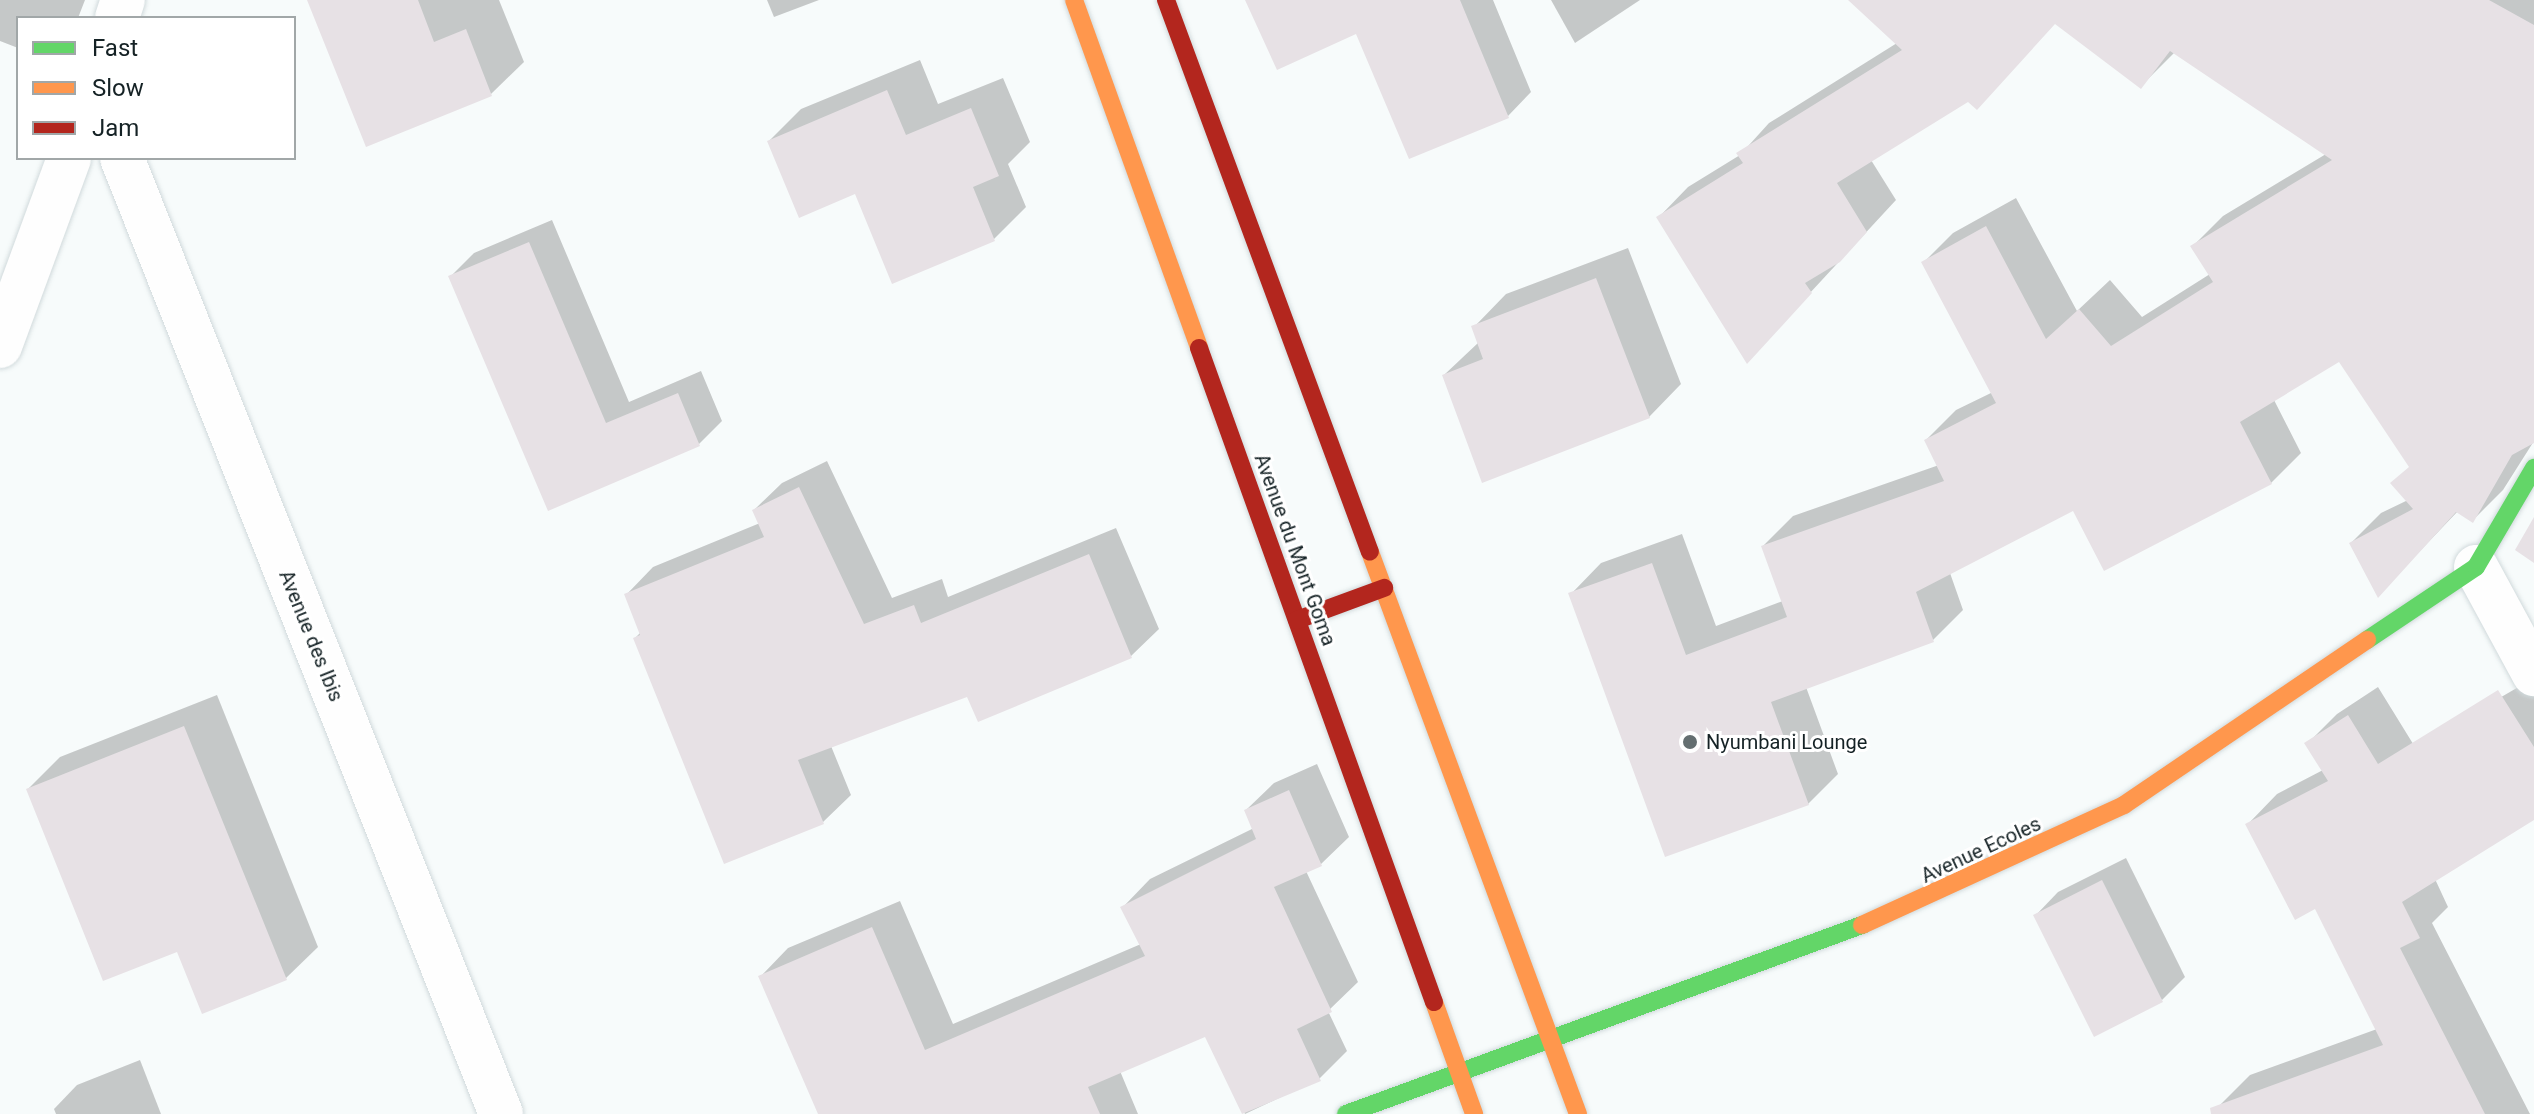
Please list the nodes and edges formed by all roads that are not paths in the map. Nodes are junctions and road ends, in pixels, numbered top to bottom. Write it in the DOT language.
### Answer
graph roads {
  1 [pos="1074,0"];
  2 [pos="1166,0"];
  3 [pos="68,160"];
  4 [pos="123,160"];
  5 [pos="0,346"];
  6 [pos="2534,468"];
  7 [pos="2476,567"];
  8 [pos="1384,588"];
  9 [pos="1297,620"];
  10 [pos="2534,674"];
  11 [pos="1552,1042"];
  12 [pos="1459,1072"];
  13 [pos="501,1114"];
  14 [pos="1346,1114"];
  15 [pos="1474,1114"];
  16 [pos="1578,1114"];
  1 -- 9 [label="street, Avenue du Mont Goma"];
  2 -- 8 [label="street"];
  3 -- 5 [label="street"];
  4 -- 13 [label="street, Avenue des Ibis"];
  6 -- 7 [label="street, Avenue Ecoles"];
  7 -- 10 [label="street"];
  7 -- 11 [label="street, Avenue Ecoles"];
  8 -- 9 [label="street"];
  8 -- 11 [label="street"];
  9 -- 12 [label="street, Avenue du Mont Goma"];
  11 -- 12 [label="street, Avenue Ecoles"];
  11 -- 16 [label="street"];
  12 -- 14 [label="street, Avenue Ecoles"];
  12 -- 15 [label="street, Avenue du Mont Goma"];
}
